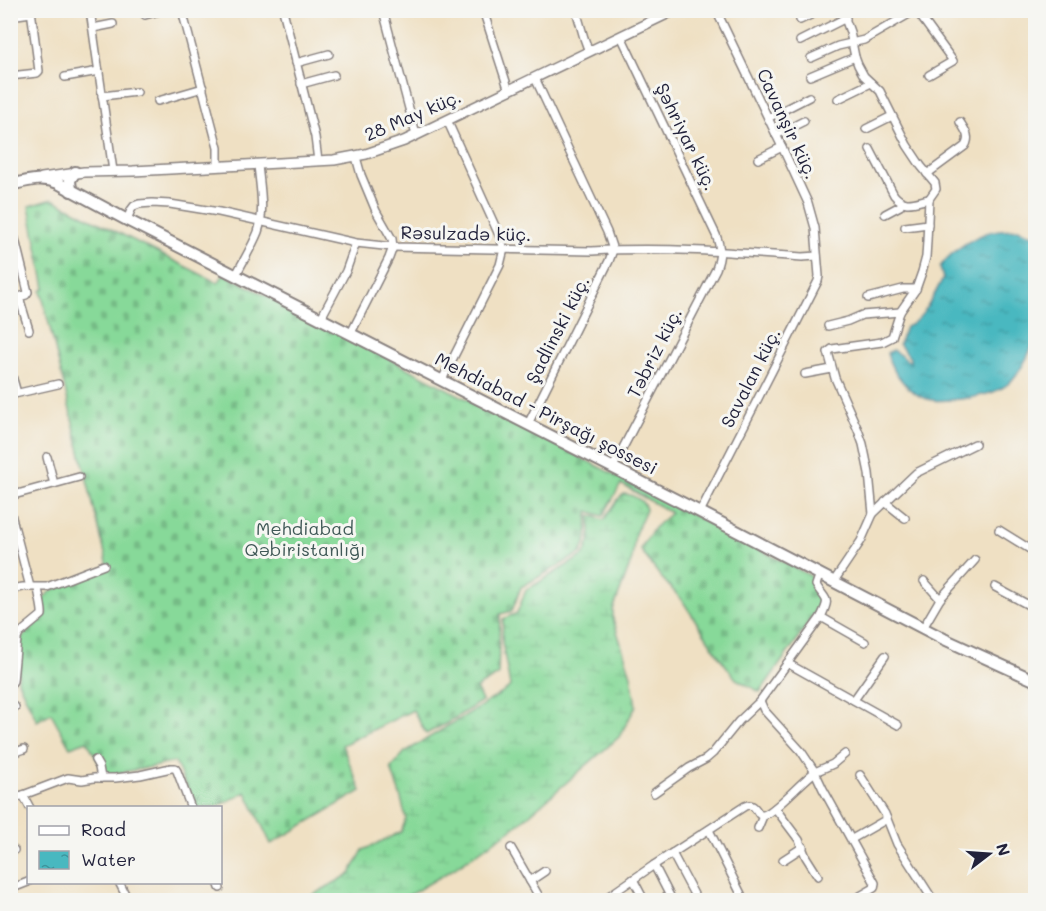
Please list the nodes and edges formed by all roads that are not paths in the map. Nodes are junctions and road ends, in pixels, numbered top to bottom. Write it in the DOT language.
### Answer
graph roads {
  1 [pos="90,10"];
  2 [pos="163,10"];
  3 [pos="182,10"];
  4 [pos="283,10"];
  5 [pos="383,10"];
  6 [pos="483,10"];
  7 [pos="576,10"];
  8 [pos="675,10"];
  9 [pos="716,10"];
  10 [pos="821,10"];
  11 [pos="842,10"];
  12 [pos="916,10"];
  13 [pos="31,12"];
  14 [pos="145,15"];
  15 [pos="10,16"];
  16 [pos="846,18"];
  17 [pos="800,20"];
  18 [pos="112,24"];
  19 [pos="93,28"];
  20 [pos="621,36"];
  21 [pos="800,40"];
  22 [pos="852,43"];
  23 [pos="590,52"];
  24 [pos="329,54"];
  25 [pos="855,57"];
  26 [pos="811,58"];
  27 [pos="296,63"];
  28 [pos="99,71"];
  29 [pos="334,75"];
  30 [pos="929,75"];
  31 [pos="10,76"];
  32 [pos="810,76"];
  33 [pos="65,77"];
  34 [pos="535,78"];
  35 [pos="871,83"];
  36 [pos="301,84"];
  37 [pos="203,88"];
  38 [pos="508,91"];
  39 [pos="137,92"];
  40 [pos="102,96"];
  41 [pos="809,96"];
  42 [pos="838,99"];
  43 [pos="158,101"];
  44 [pos="892,116"];
  45 [pos="768,118"];
  46 [pos="447,120"];
  47 [pos="804,121"];
  48 [pos="960,122"];
  49 [pos="866,129"];
  50 [pos="416,135"];
  51 [pos="776,135"];
  52 [pos="782,147"];
  53 [pos="870,149"];
  54 [pos="356,157"];
  55 [pos="758,159"];
  56 [pos="318,161"];
  57 [pos="258,165"];
  58 [pos="218,166"];
  59 [pos="113,171"];
  60 [pos="75,172"];
  61 [pos="927,174"];
  62 [pos="58,179"];
  63 [pos="10,185"];
  64 [pos="71,191"];
  65 [pos="929,199"];
  66 [pos="902,203"];
  67 [pos="885,214"];
  68 [pos="127,220"];
  69 [pos="260,222"];
  70 [pos="928,224"];
  71 [pos="905,227"];
  72 [pos="15,239"];
  73 [pos="356,243"];
  74 [pos="393,247"];
  75 [pos="504,249"];
  76 [pos="613,250"];
  77 [pos="721,251"];
  78 [pos="817,256"];
  79 [pos="236,275"];
  80 [pos="916,289"];
  81 [pos="20,297"];
  82 [pos="868,298"];
  83 [pos="10,299"];
  84 [pos="900,312"];
  85 [pos="321,318"];
  86 [pos="828,326"];
  87 [pos="29,330"];
  88 [pos="351,333"];
  89 [pos="10,369"];
  90 [pos="832,369"];
  91 [pos="805,374"];
  92 [pos="442,380"];
  93 [pos="58,384"];
  94 [pos="14,394"];
  95 [pos="528,424"];
  96 [pos="975,444"];
  97 [pos="47,457"];
  98 [pos="613,467"];
  99 [pos="79,477"];
  100 [pos="54,484"];
  101 [pos="10,496"];
  102 [pos="885,502"];
  103 [pos="10,510"];
  104 [pos="700,512"];
  105 [pos="873,514"];
  106 [pos="905,518"];
  107 [pos="999,530"];
  108 [pos="1035,553"];
  109 [pos="975,560"];
  110 [pos="104,565"];
  111 [pos="820,573"];
  112 [pos="834,581"];
  113 [pos="924,581"];
  114 [pos="995,586"];
  115 [pos="34,587"];
  116 [pos="10,589"];
  117 [pos="940,599"];
  118 [pos="1035,609"];
  119 [pos="821,617"];
  120 [pos="923,628"];
  121 [pos="865,642"];
  122 [pos="885,656"];
  123 [pos="787,663"];
  124 [pos="1035,681"];
  125 [pos="10,685"];
  126 [pos="854,700"];
  127 [pos="760,701"];
  128 [pos="898,725"];
  129 [pos="24,748"];
  130 [pos="10,754"];
  131 [pos="846,754"];
  132 [pos="95,760"];
  133 [pos="815,772"];
  134 [pos="860,775"];
  135 [pos="101,777"];
  136 [pos="654,793"];
  137 [pos="23,795"];
  138 [pos="10,800"];
  139 [pos="29,806"];
  140 [pos="191,806"];
  141 [pos="775,808"];
  142 [pos="763,816"];
  143 [pos="887,819"];
  144 [pos="758,828"];
  145 [pos="709,830"];
  146 [pos="852,839"];
  147 [pos="803,847"];
  148 [pos="511,848"];
  149 [pos="672,853"];
  150 [pos="783,860"];
  151 [pos="654,865"];
  152 [pos="545,871"];
  153 [pos="818,876"];
  154 [pos="633,879"];
  155 [pos="530,881"];
  156 [pos="27,882"];
  157 [pos="120,884"];
  158 [pos="10,889"];
  159 [pos="614,897"];
  160 [pos="128,900"];
  161 [pos="541,900"];
  162 [pos="603,900"];
  163 [pos="644,900"];
  164 [pos="672,900"];
  165 [pos="697,900"];
  166 [pos="744,900"];
  167 [pos="853,900"];
  168 [pos="933,900"];
  1 -- 19 [label="street"];
  2 -- 14 [label="street"];
  3 -- 37 [label="street"];
  4 -- 27 [label="street"];
  5 -- 50 [label="street"];
  6 -- 38 [label="street"];
  7 -- 23 [label="street"];
  8 -- 20 [label="street, 28 May küç."];
  9 -- 45 [label="street, Cavanşir küç."];
  10 -- 17 [label="street"];
  11 -- 16 [label="street"];
  12 -- 22 [label="street"];
  12 -- 30 [label="street"];
  13 -- 15 [label="street"];
  13 -- 31 [label="street"];
  16 -- 21 [label="street"];
  16 -- 22 [label="street"];
  18 -- 19 [label="street"];
  19 -- 28 [label="street"];
  20 -- 23 [label="street, 28 May küç."];
  20 -- 77 [label="street, Şəhriyar küç."];
  22 -- 25 [label="street"];
  22 -- 26 [label="street"];
  23 -- 34 [label="street, 28 May küç."];
  24 -- 27 [label="street"];
  25 -- 32 [label="street"];
  25 -- 35 [label="street"];
  27 -- 36 [label="street"];
  28 -- 33 [label="street"];
  28 -- 40 [label="street"];
  29 -- 36 [label="street"];
  34 -- 38 [label="street, 28 May küç."];
  34 -- 76 [label="street"];
  35 -- 42 [label="street"];
  35 -- 44 [label="street"];
  36 -- 56 [label="street"];
  37 -- 43 [label="street"];
  37 -- 58 [label="street"];
  38 -- 46 [label="street, 28 May küç."];
  39 -- 40 [label="street"];
  40 -- 59 [label="street"];
  41 -- 45 [label="street"];
  44 -- 49 [label="street"];
  44 -- 61 [label="street"];
  45 -- 51 [label="street, Cavanşir küç."];
  46 -- 50 [label="street, 28 May küç."];
  46 -- 75 [label="street"];
  47 -- 51 [label="street"];
  48 -- 61 [label="street"];
  50 -- 54 [label="street, 28 May küç."];
  51 -- 52 [label="street, Cavanşir küç."];
  52 -- 55 [label="street"];
  52 -- 78 [label="street, Cavanşir küç."];
  53 -- 66 [label="street"];
  54 -- 56 [label="street, 28 May küç."];
  54 -- 74 [label="street"];
  56 -- 57 [label="street, 28 May küç."];
  57 -- 58 [label="street, 28 May küç."];
  57 -- 69 [label="street"];
  58 -- 59 [label="street, 28 May küç."];
  59 -- 60 [label="street, 28 May küç."];
  60 -- 62 [label="street, 28 May küç."];
  60 -- 64 [label="main road"];
  61 -- 65 [label="street"];
  62 -- 63 [label="main road, Mehdiabad - Pirşağı şossesi"];
  62 -- 64 [label="main road, Mehdiabad - Pirşağı şossesi"];
  64 -- 68 [label="main road, Mehdiabad - Pirşağı şossesi"];
  65 -- 66 [label="street"];
  65 -- 70 [label="street"];
  66 -- 67 [label="street"];
  68 -- 69 [label="street, Rəsulzadə küç."];
  68 -- 79 [label="main road, Mehdiabad - Pirşağı şossesi"];
  69 -- 73 [label="street, Rəsulzadə küç."];
  69 -- 79 [label="street"];
  70 -- 71 [label="street"];
  70 -- 80 [label="street"];
  72 -- 81 [label="street"];
  73 -- 74 [label="street, Rəsulzadə küç."];
  73 -- 85 [label="street"];
  74 -- 75 [label="street, Rəsulzadə küç."];
  74 -- 88 [label="street"];
  75 -- 76 [label="street, Rəsulzadə küç."];
  75 -- 92 [label="street"];
  76 -- 77 [label="street, Rəsulzadə küç."];
  76 -- 95 [label="street, Şadlinski küç."];
  77 -- 78 [label="street, Rəsulzadə küç."];
  77 -- 98 [label="street, Təbriz küç."];
  78 -- 104 [label="street, Savalan küç."];
  79 -- 85 [label="main road, Mehdiabad - Pirşağı şossesi"];
  80 -- 82 [label="street"];
  80 -- 84 [label="street"];
  81 -- 83 [label="street"];
  81 -- 87 [label="street"];
  84 -- 86 [label="street"];
  84 -- 90 [label="street"];
  85 -- 88 [label="main road, Mehdiabad - Pirşağı şossesi"];
  88 -- 92 [label="main road, Mehdiabad - Pirşağı şossesi"];
  89 -- 94 [label="street"];
  90 -- 91 [label="street"];
  90 -- 105 [label="street"];
  92 -- 95 [label="main road, Mehdiabad - Pirşağı şossesi"];
  93 -- 94 [label="street"];
  95 -- 98 [label="main road, Mehdiabad - Pirşağı şossesi"];
  96 -- 102 [label="street"];
  97 -- 100 [label="street"];
  98 -- 104 [label="main road, Mehdiabad - Pirşağı şossesi"];
  99 -- 100 [label="street"];
  100 -- 101 [label="street"];
  102 -- 105 [label="street"];
  102 -- 106 [label="street"];
  103 -- 115 [label="street"];
  104 -- 111 [label="main road, Mehdiabad - Pirşağı şossesi"];
  105 -- 112 [label="street"];
  107 -- 108 [label="street"];
  109 -- 117 [label="street"];
  110 -- 115 [label="street"];
  111 -- 112 [label="main road, Mehdiabad - Pirşağı şossesi"];
  111 -- 119 [label="street"];
  112 -- 120 [label="main road, Mehdiabad - Pirşağı şossesi"];
  113 -- 117 [label="street"];
  114 -- 118 [label="street"];
  115 -- 116 [label="street"];
  115 -- 125 [label="street"];
  117 -- 120 [label="street"];
  119 -- 121 [label="street"];
  119 -- 123 [label="street"];
  120 -- 124 [label="main road, Mehdiabad - Pirşağı şossesi"];
  122 -- 126 [label="street"];
  123 -- 126 [label="street"];
  123 -- 127 [label="street"];
  126 -- 128 [label="street"];
  127 -- 133 [label="street"];
  127 -- 136 [label="street"];
  129 -- 130 [label="street"];
  131 -- 133 [label="street"];
  132 -- 135 [label="street"];
  133 -- 141 [label="street"];
  133 -- 146 [label="street"];
  134 -- 143 [label="street"];
  135 -- 137 [label="street"];
  135 -- 140 [label="street"];
  137 -- 138 [label="street"];
  137 -- 139 [label="street"];
  141 -- 142 [label="street"];
  141 -- 147 [label="street"];
  142 -- 144 [label="street"];
  142 -- 145 [label="street"];
  143 -- 146 [label="street"];
  143 -- 168 [label="street"];
  145 -- 149 [label="street"];
  145 -- 166 [label="street"];
  146 -- 167 [label="street"];
  147 -- 150 [label="street"];
  147 -- 153 [label="street"];
  148 -- 155 [label="street"];
  149 -- 151 [label="street"];
  149 -- 165 [label="street"];
  151 -- 154 [label="street"];
  151 -- 164 [label="street"];
  152 -- 155 [label="street"];
  154 -- 159 [label="street"];
  154 -- 163 [label="street"];
  155 -- 161 [label="street"];
  156 -- 158 [label="street"];
  157 -- 160 [label="street"];
  159 -- 162 [label="street"];
}
